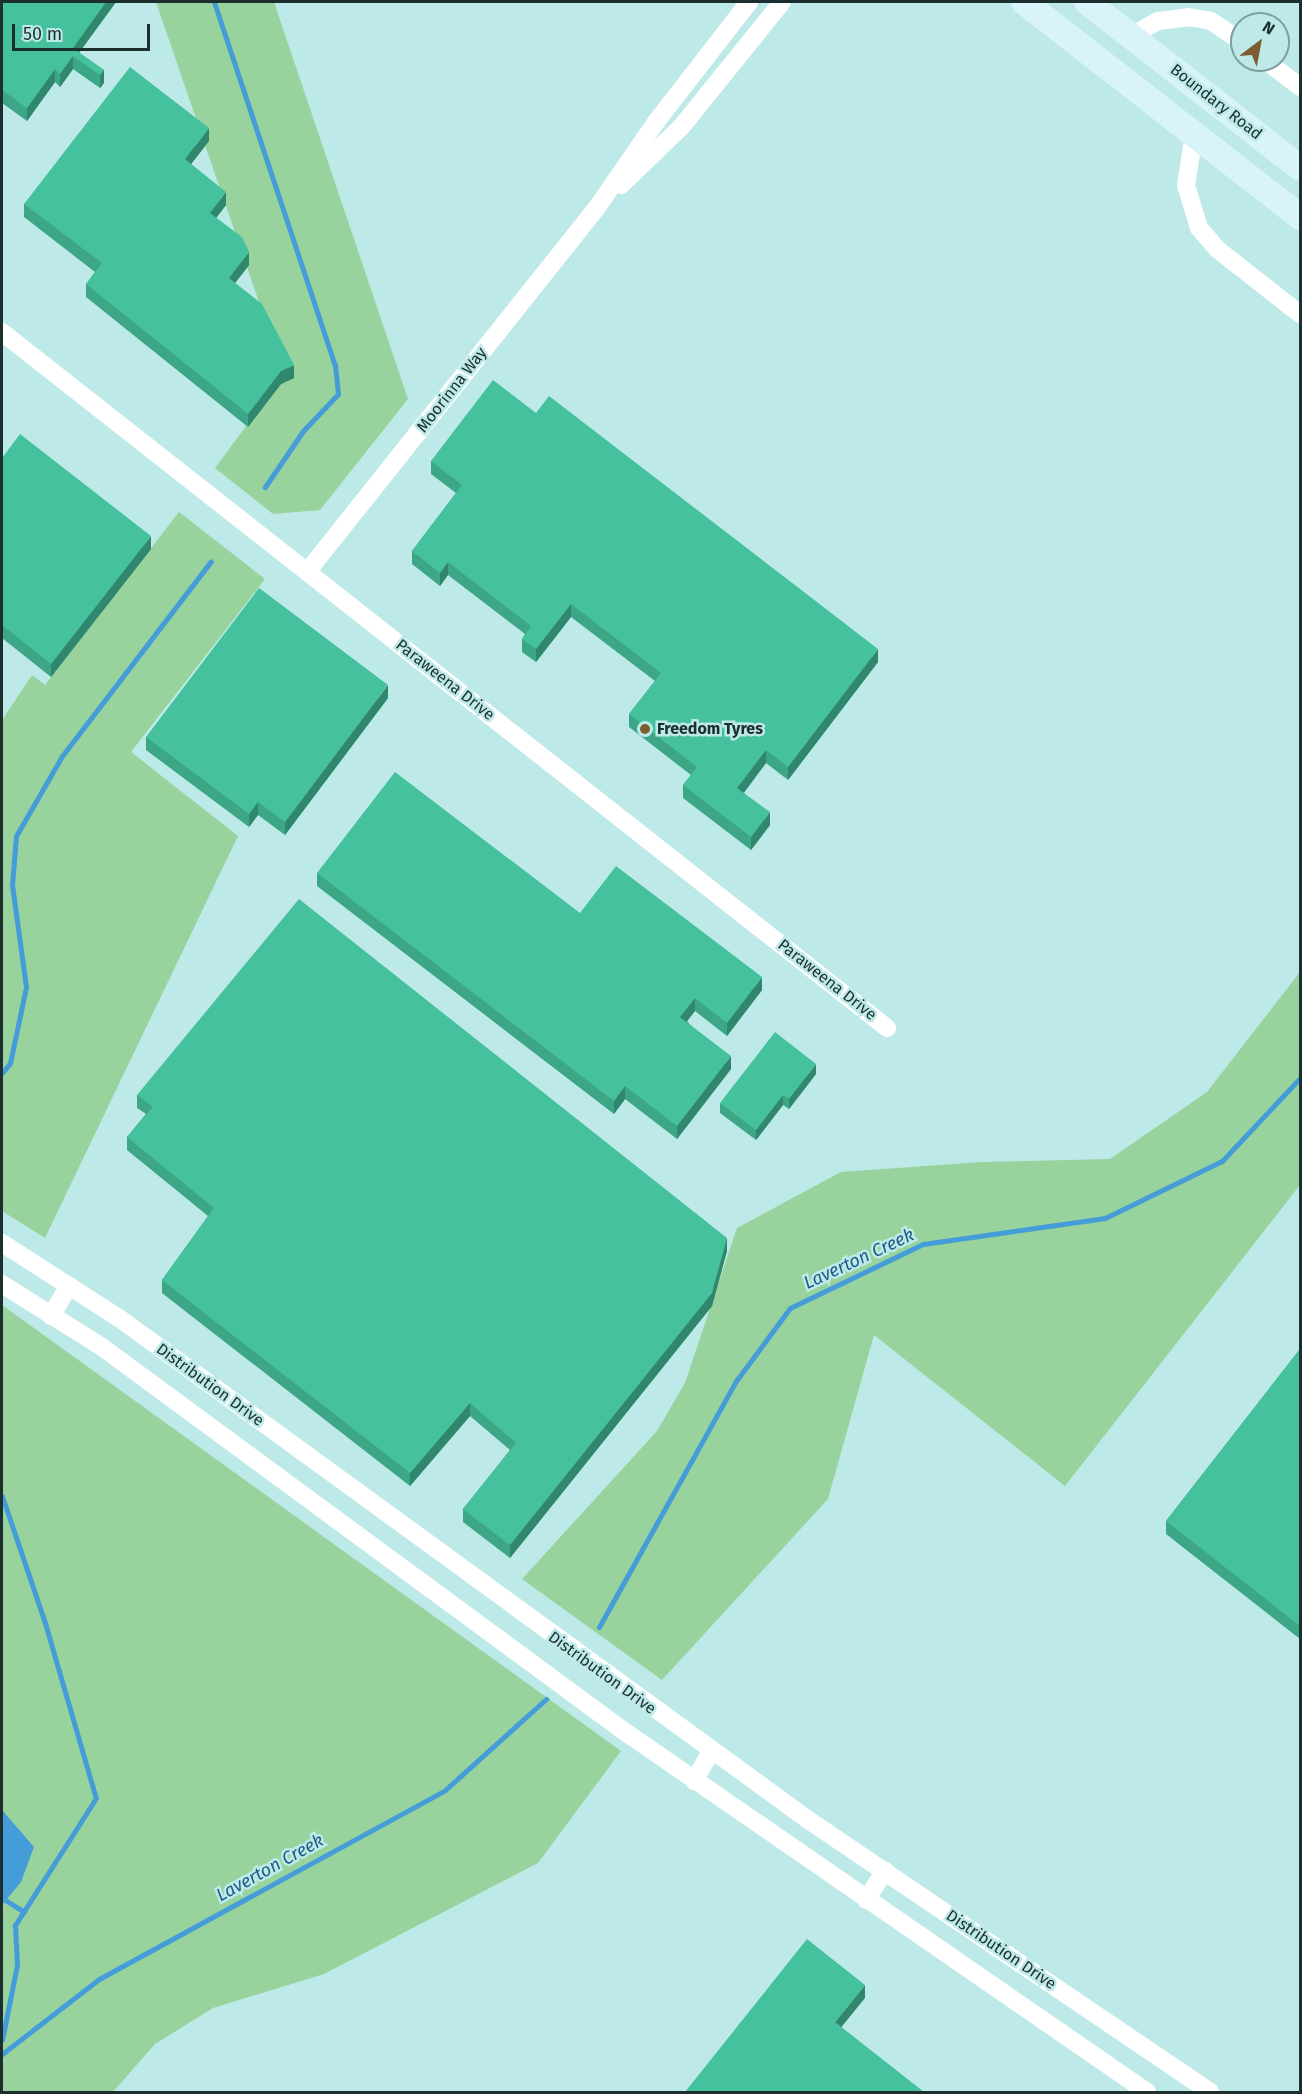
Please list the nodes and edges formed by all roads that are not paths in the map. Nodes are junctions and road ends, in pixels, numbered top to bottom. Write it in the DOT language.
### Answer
graph roads {
  1 [pos="748,2"];
  2 [pos="783,2"];
  3 [pos="1024,2"];
  4 [pos="1087,2"];
  5 [pos="1230,34"];
  6 [pos="1131,36"];
  7 [pos="1281,72"];
  8 [pos="1300,87"];
  9 [pos="1143,94"];
  10 [pos="1194,134"];
  11 [pos="1300,168"];
  12 [pos="596,209"];
  13 [pos="1300,217"];
  14 [pos="1300,314"];
  15 [pos="2,332"];
  16 [pos="307,572"];
  17 [pos="887,1028"];
  18 [pos="2,1243"];
  19 [pos="2,1284"];
  20 [pos="69,1286"];
  21 [pos="51,1316"];
  22 [pos="226,1397"];
  23 [pos="207,1423"];
  24 [pos="711,1751"];
  25 [pos="694,1781"];
  26 [pos="885,1871"];
  27 [pos="866,1900"];
  28 [pos="1147,2092"];
  29 [pos="1210,2092"];
  1 -- 12 [label="street, Moorinna Way"];
  2 -- 12 [label="street, Moorinna Way"];
  3 -- 9 [label="main road"];
  4 -- 6 [label="main road, Boundary Road"];
  5 -- 6 [label="street"];
  6 -- 9 [label="main road"];
  6 -- 11 [label="main road, Boundary Road"];
  7 -- 8 [label="street"];
  9 -- 10 [label="main road"];
  10 -- 13 [label="main road"];
  10 -- 14 [label="street"];
  12 -- 16 [label="street, Moorinna Way"];
  15 -- 16 [label="street, Paraweena Drive"];
  16 -- 17 [label="street, Paraweena Drive"];
  18 -- 20 [label="street, Distribution Drive"];
  19 -- 21 [label="street, Distribution Drive"];
  20 -- 21 [label="street"];
  20 -- 22 [label="street, Distribution Drive"];
  21 -- 23 [label="street, Distribution Drive"];
  22 -- 23 [label="street"];
  22 -- 24 [label="street, Distribution Drive"];
  23 -- 25 [label="street, Distribution Drive"];
  24 -- 25 [label="street"];
  24 -- 26 [label="street, Distribution Drive"];
  25 -- 27 [label="street, Distribution Drive"];
  26 -- 27 [label="street"];
  26 -- 29 [label="street, Distribution Drive"];
  27 -- 28 [label="street, Distribution Drive"];
}
